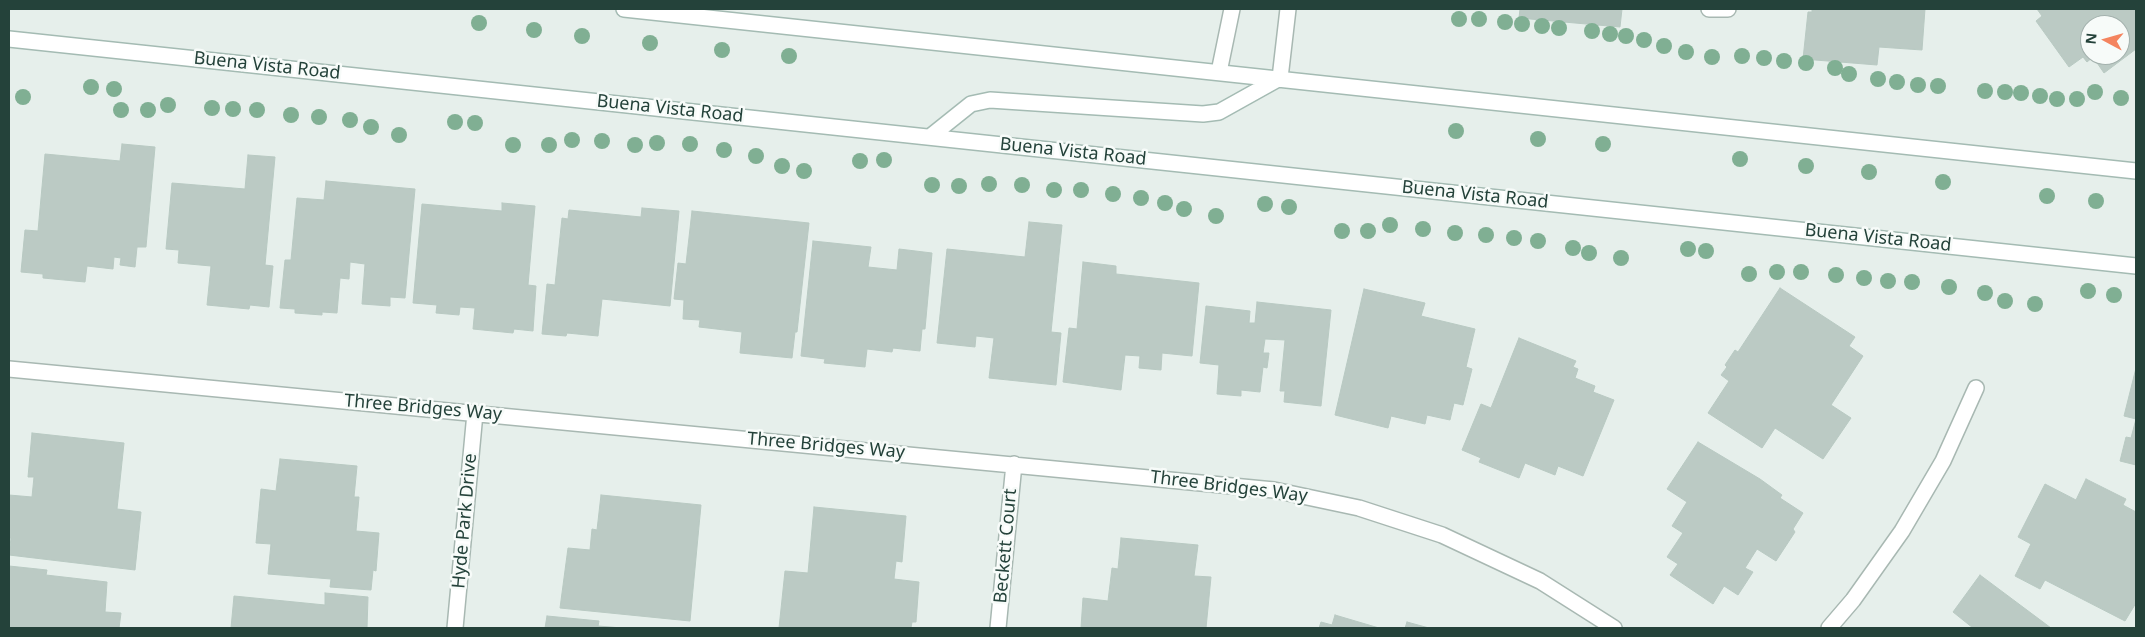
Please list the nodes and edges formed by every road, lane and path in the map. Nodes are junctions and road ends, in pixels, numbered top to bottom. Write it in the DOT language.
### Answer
graph roads {
  1 [pos="624,9"];
  2 [pos="1232,9"];
  3 [pos="1288,9"];
  4 [pos="1709,9"];
  5 [pos="1728,9"];
  6 [pos="9,39"];
  7 [pos="1219,72"];
  8 [pos="1280,78"];
  9 [pos="931,136"];
  10 [pos="2136,171"];
  11 [pos="2136,266"];
  12 [pos="9,369"];
  13 [pos="1976,388"];
  14 [pos="475,413"];
  15 [pos="1014,464"];
  16 [pos="455,628"];
  17 [pos="998,628"];
  18 [pos="1614,628"];
  19 [pos="1830,628"];
  1 -- 7 [label="main road"];
  2 -- 7 [label="main road"];
  3 -- 8 [label="main road"];
  4 -- 5 [label="main road"];
  6 -- 9 [label="main road, Buena Vista Road"];
  7 -- 8 [label="main road"];
  8 -- 9 [label="main road"];
  8 -- 10 [label="main road"];
  9 -- 11 [label="main road, Buena Vista Road"];
  12 -- 14 [label="main road, Three Bridges Way"];
  13 -- 19 [label="main road"];
  14 -- 15 [label="main road, Three Bridges Way"];
  14 -- 16 [label="main road, Hyde Park Drive"];
  15 -- 17 [label="main road, Beckett Court"];
  15 -- 18 [label="main road, Three Bridges Way"];
}
